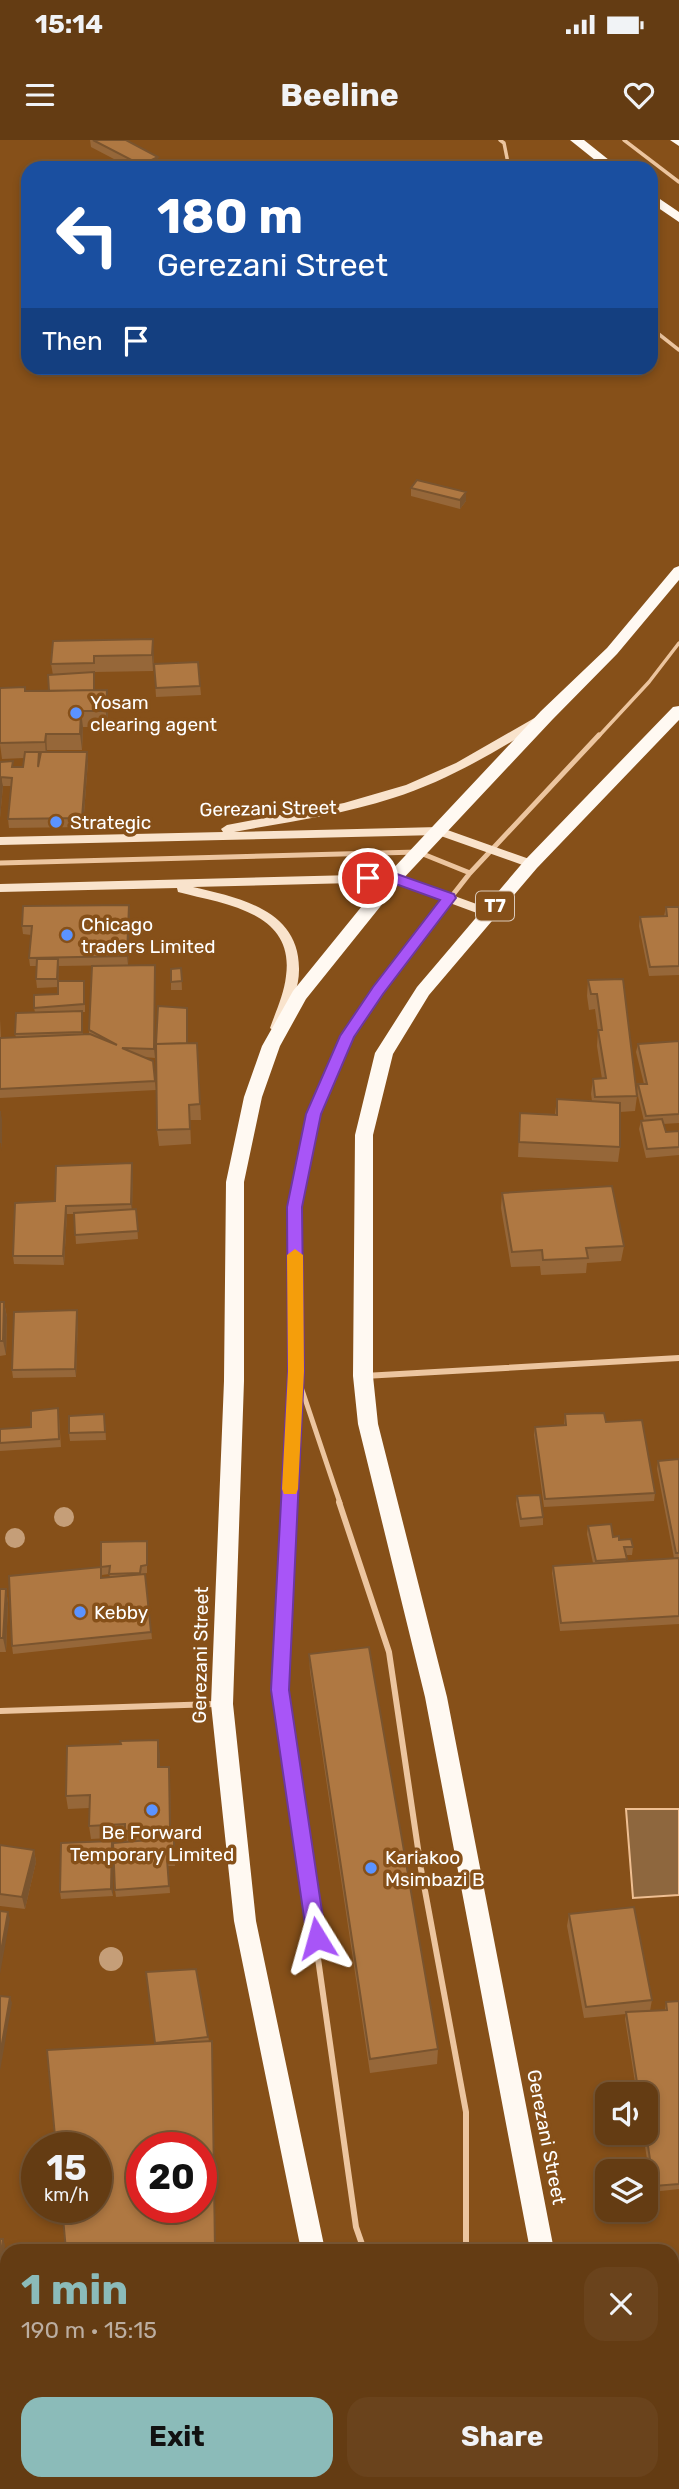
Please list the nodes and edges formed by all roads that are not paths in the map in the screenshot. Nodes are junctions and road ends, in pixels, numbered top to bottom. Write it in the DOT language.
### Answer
graph roads {
  1 [pos="500,140"];
  2 [pos="576,140"];
  3 [pos="624,140"];
  4 [pos="508,161"];
  5 [pos="604,161"];
  6 [pos="652,161"];
  7 [pos="658,166"];
  8 [pos="679,182"];
  9 [pos="658,202"];
  10 [pos="679,218"];
  11 [pos="658,334"];
  12 [pos="679,350"];
  13 [pos="679,571"];
  14 [pos="679,643"];
  15 [pos="679,711"];
  16 [pos="547,715"];
  17 [pos="439,831"];
  18 [pos="188,836"];
  19 [pos="0,841"];
  20 [pos="491,850"];
  21 [pos="418,852"];
  22 [pos="0,863"];
  23 [pos="531,864"];
  24 [pos="470,873"];
  25 [pos="394,878"];
  26 [pos="159,884"];
  27 [pos="0,888"];
  28 [pos="449,898"];
  29 [pos="489,913"];
  30 [pos="271,1046"];
  31 [pos="679,1358"];
  32 [pos="296,1371"];
  33 [pos="363,1376"];
  34 [pos="222,1704"];
  35 [pos="0,1711"];
  36 [pos="312,2244"];
  37 [pos="362,2244"];
  38 [pos="466,2244"];
  39 [pos="541,2244"];
  1 -- 4 [label="lane"];
  2 -- 5 [label="highway"];
  3 -- 6 [label="lane"];
  7 -- 8 [label="lane"];
  9 -- 10 [label="highway"];
  11 -- 12 [label="lane"];
  13 -- 16 [label="highway, Gerezani Street"];
  14 -- 20 [label="lane"];
  15 -- 23 [label="highway, T7"];
  16 -- 17 [label="highway, Gerezani Street"];
  16 -- 18 [label="main road"];
  17 -- 18 [label="main road, Gerezani Street"];
  17 -- 20 [label="main road, Gerezani Street"];
  17 -- 21 [label="highway, Gerezani Street"];
  18 -- 19 [label="main road, Gerezani Street"];
  20 -- 23 [label="main road, Gerezani Street"];
  20 -- 24 [label="lane"];
  21 -- 22 [label="lane"];
  21 -- 24 [label="lane"];
  21 -- 25 [label="highway, Gerezani Street"];
  23 -- 29 [label="highway, T7"];
  24 -- 28 [label="lane"];
  25 -- 26 [label="main road, T7"];
  25 -- 28 [label="main road, T7"];
  25 -- 30 [label="highway, Gerezani Street"];
  26 -- 27 [label="main road, T7"];
  26 -- 30 [label="main road"];
  28 -- 29 [label="main road, T7"];
  28 -- 32 [label="lane"];
  29 -- 33 [label="highway, Gerezani Street / T7"];
  30 -- 34 [label="highway, Gerezani Street"];
  31 -- 33 [label="street"];
  32 -- 37 [label="lane"];
  32 -- 38 [label="lane"];
  33 -- 39 [label="highway, Gerezani Street"];
  34 -- 35 [label="lane"];
  34 -- 36 [label="highway, Gerezani Street"];
}
